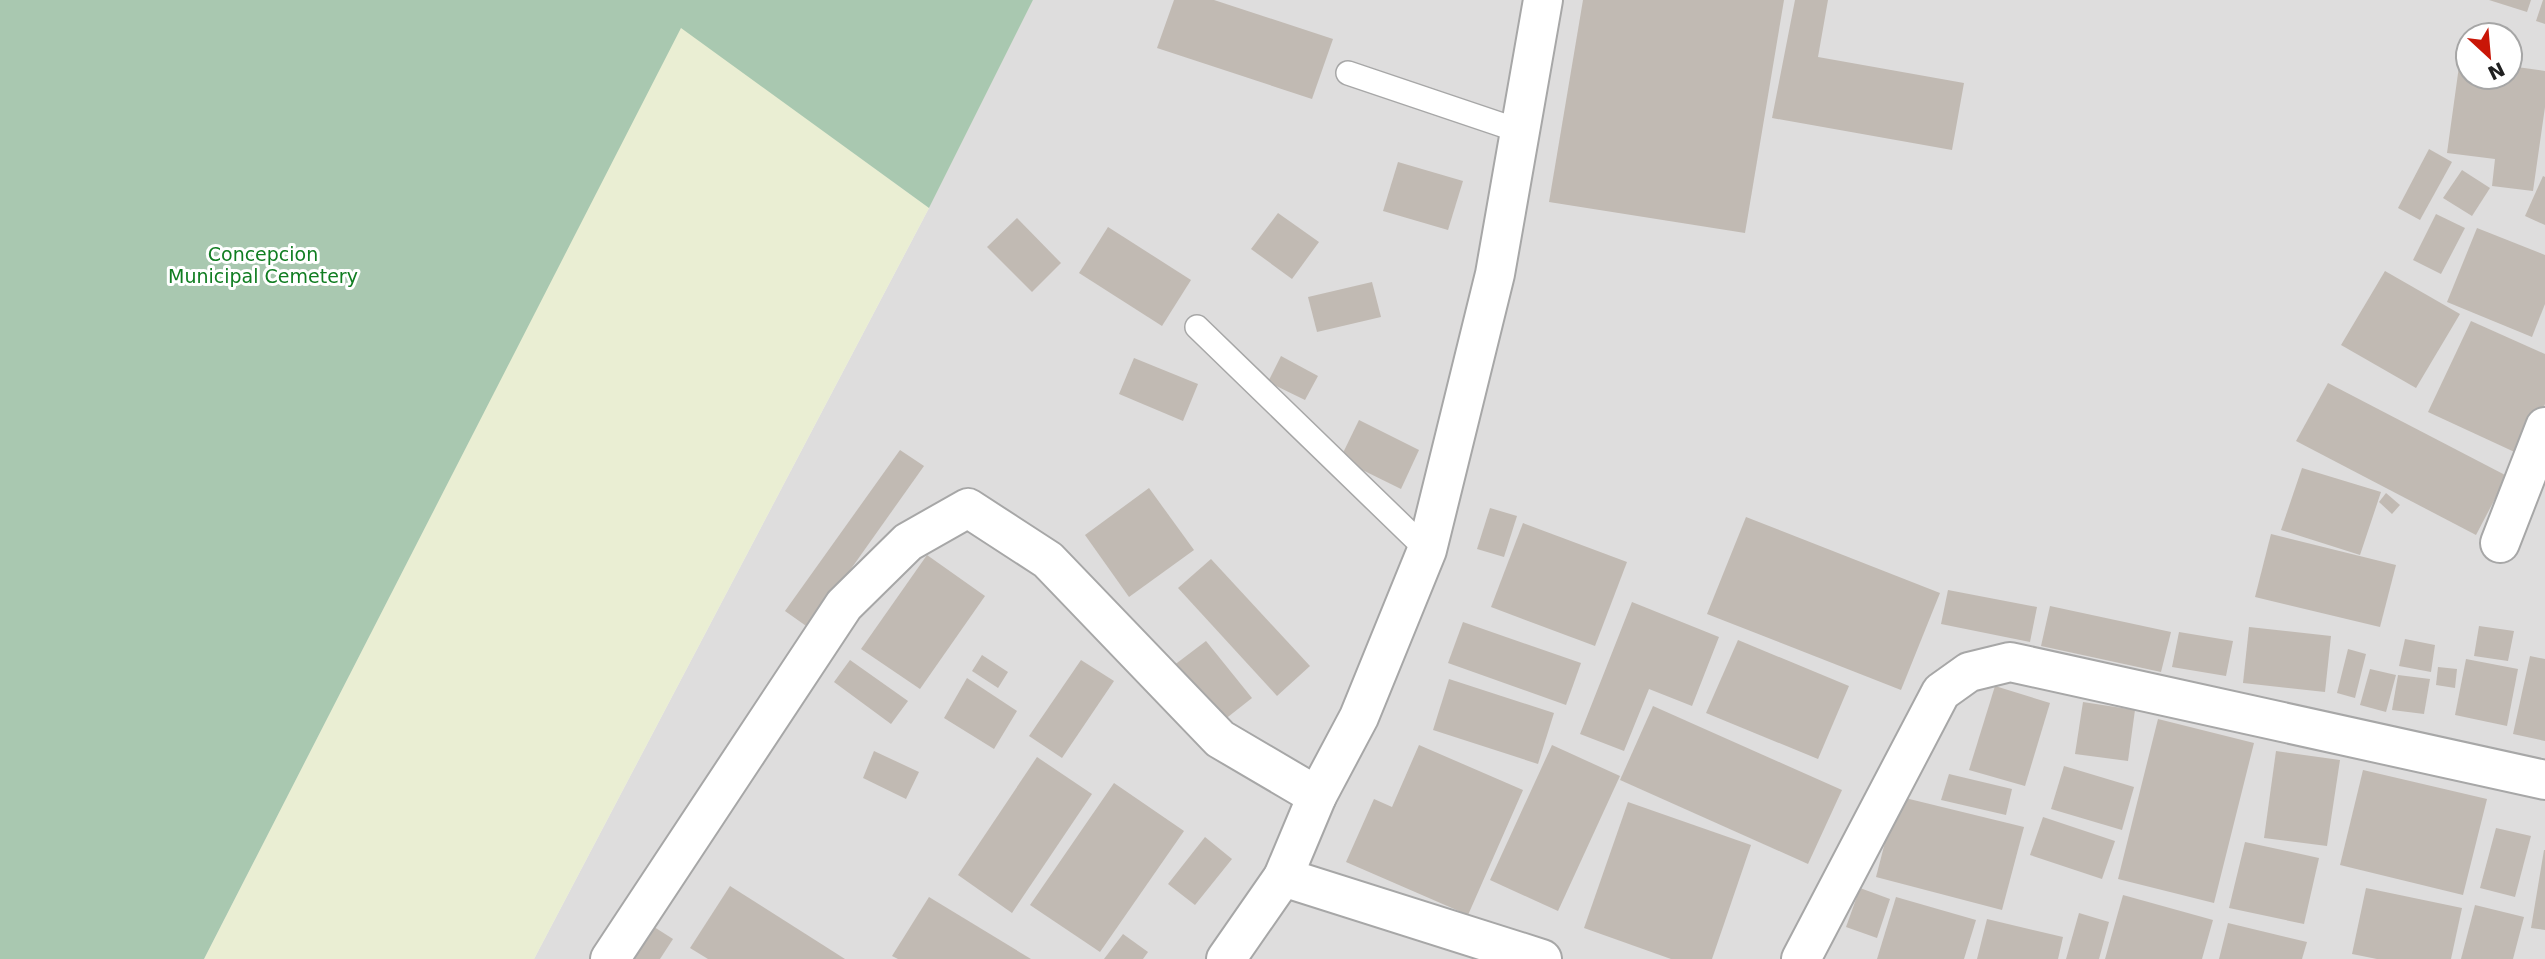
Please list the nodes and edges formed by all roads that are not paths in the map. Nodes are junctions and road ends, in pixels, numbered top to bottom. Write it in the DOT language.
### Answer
graph roads {
  1 [pos="1543,0"];
  2 [pos="1348,73"];
  3 [pos="1520,131"];
  4 [pos="1197,327"];
  5 [pos="2545,427"];
  6 [pos="2500,543"];
  7 [pos="1427,550"];
  8 [pos="2545,780"];
  9 [pos="1317,796"];
  10 [pos="1283,877"];
  11 [pos="610,959"];
  12 [pos="1226,959"];
  13 [pos="1542,959"];
  14 [pos="1801,959"];
  1 -- 3 [label="street"];
  2 -- 3 [label="lane"];
  3 -- 7 [label="street"];
  4 -- 7 [label="lane"];
  5 -- 6 [label="street"];
  7 -- 9 [label="street"];
  8 -- 14 [label="street"];
  9 -- 10 [label="street"];
  9 -- 11 [label="street"];
  10 -- 12 [label="street"];
  10 -- 13 [label="street"];
}
